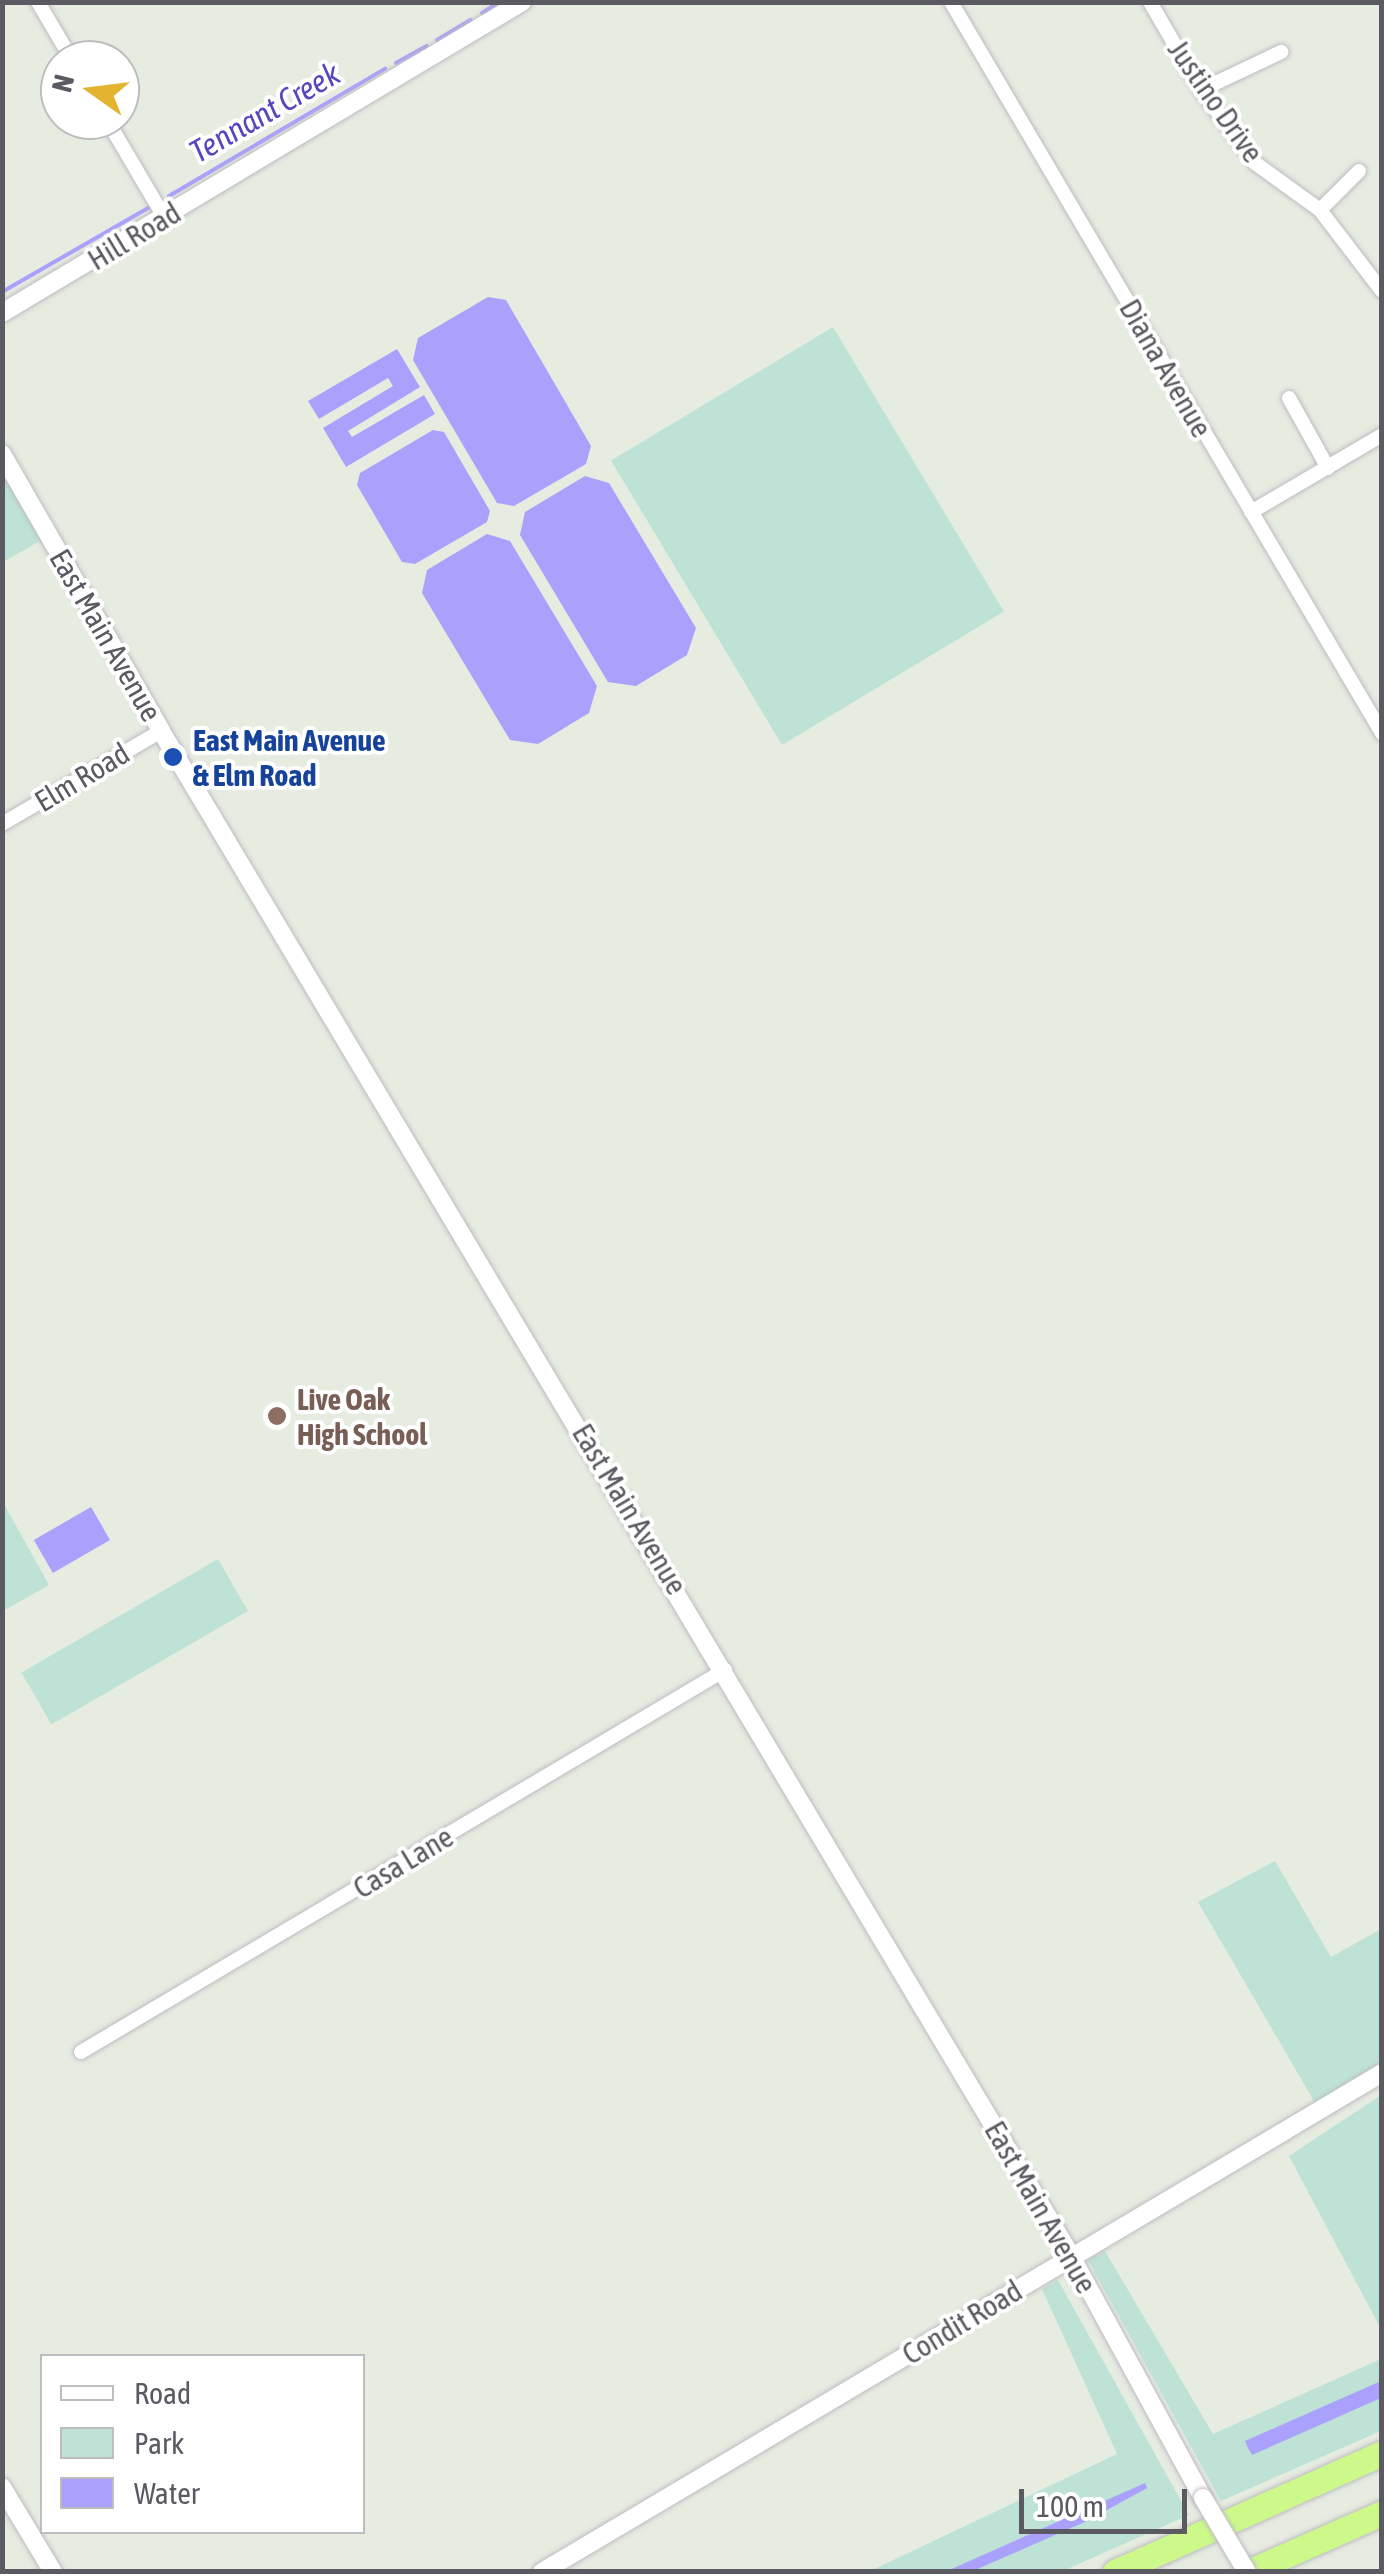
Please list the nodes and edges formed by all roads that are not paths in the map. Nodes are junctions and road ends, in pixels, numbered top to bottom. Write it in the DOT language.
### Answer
graph roads {
  1 [pos="38,2"];
  2 [pos="522,2"];
  3 [pos="951,2"];
  4 [pos="1150,2"];
  5 [pos="60,40"];
  6 [pos="1281,52"];
  7 [pos="1201,90"];
  8 [pos="119,140"];
  9 [pos="1360,171"];
  10 [pos="1320,210"];
  11 [pos="166,220"];
  12 [pos="1382,291"];
  13 [pos="2,314"];
  14 [pos="1288,398"];
  15 [pos="1382,435"];
  16 [pos="2,454"];
  17 [pos="1328,468"];
  18 [pos="1251,512"];
  19 [pos="161,731"];
  20 [pos="1382,733"];
  21 [pos="2,824"];
  22 [pos="725,1670"];
  23 [pos="80,2052"];
  24 [pos="1382,2073"];
  25 [pos="1070,2256"];
  26 [pos="1382,2453"];
  27 [pos="2,2488"];
  28 [pos="1382,2513"];
  29 [pos="40,2572"];
  30 [pos="52,2572"];
  31 [pos="542,2572"];
  32 [pos="1114,2572"];
  33 [pos="1248,2572"];
  1 -- 5 [label="street"];
  2 -- 11 [label="street, Hill Road"];
  3 -- 18 [label="street, Diana Avenue"];
  4 -- 7 [label="street, Justino Drive"];
  6 -- 7 [label="street"];
  7 -- 10 [label="street, Justino Drive"];
  8 -- 11 [label="street"];
  9 -- 10 [label="street"];
  10 -- 12 [label="street, Justino Drive"];
  11 -- 13 [label="street, Hill Road"];
  14 -- 17 [label="street"];
  15 -- 17 [label="street"];
  16 -- 19 [label="street, East Main Avenue"];
  17 -- 18 [label="street"];
  18 -- 20 [label="street, Diana Avenue"];
  19 -- 21 [label="street, Elm Road"];
  19 -- 22 [label="street, East Main Avenue"];
  22 -- 23 [label="street, Casa Lane"];
  22 -- 25 [label="street, East Main Avenue"];
  24 -- 25 [label="street, Condit Road"];
  25 -- 31 [label="street, Condit Road"];
  25 -- 33 [label="street, East Main Avenue, bridge"];
  26 -- 32 [label="highway"];
  27 -- 29 [label="street"];
  27 -- 30 [label="street"];
  28 -- 33 [label="highway"];
}
